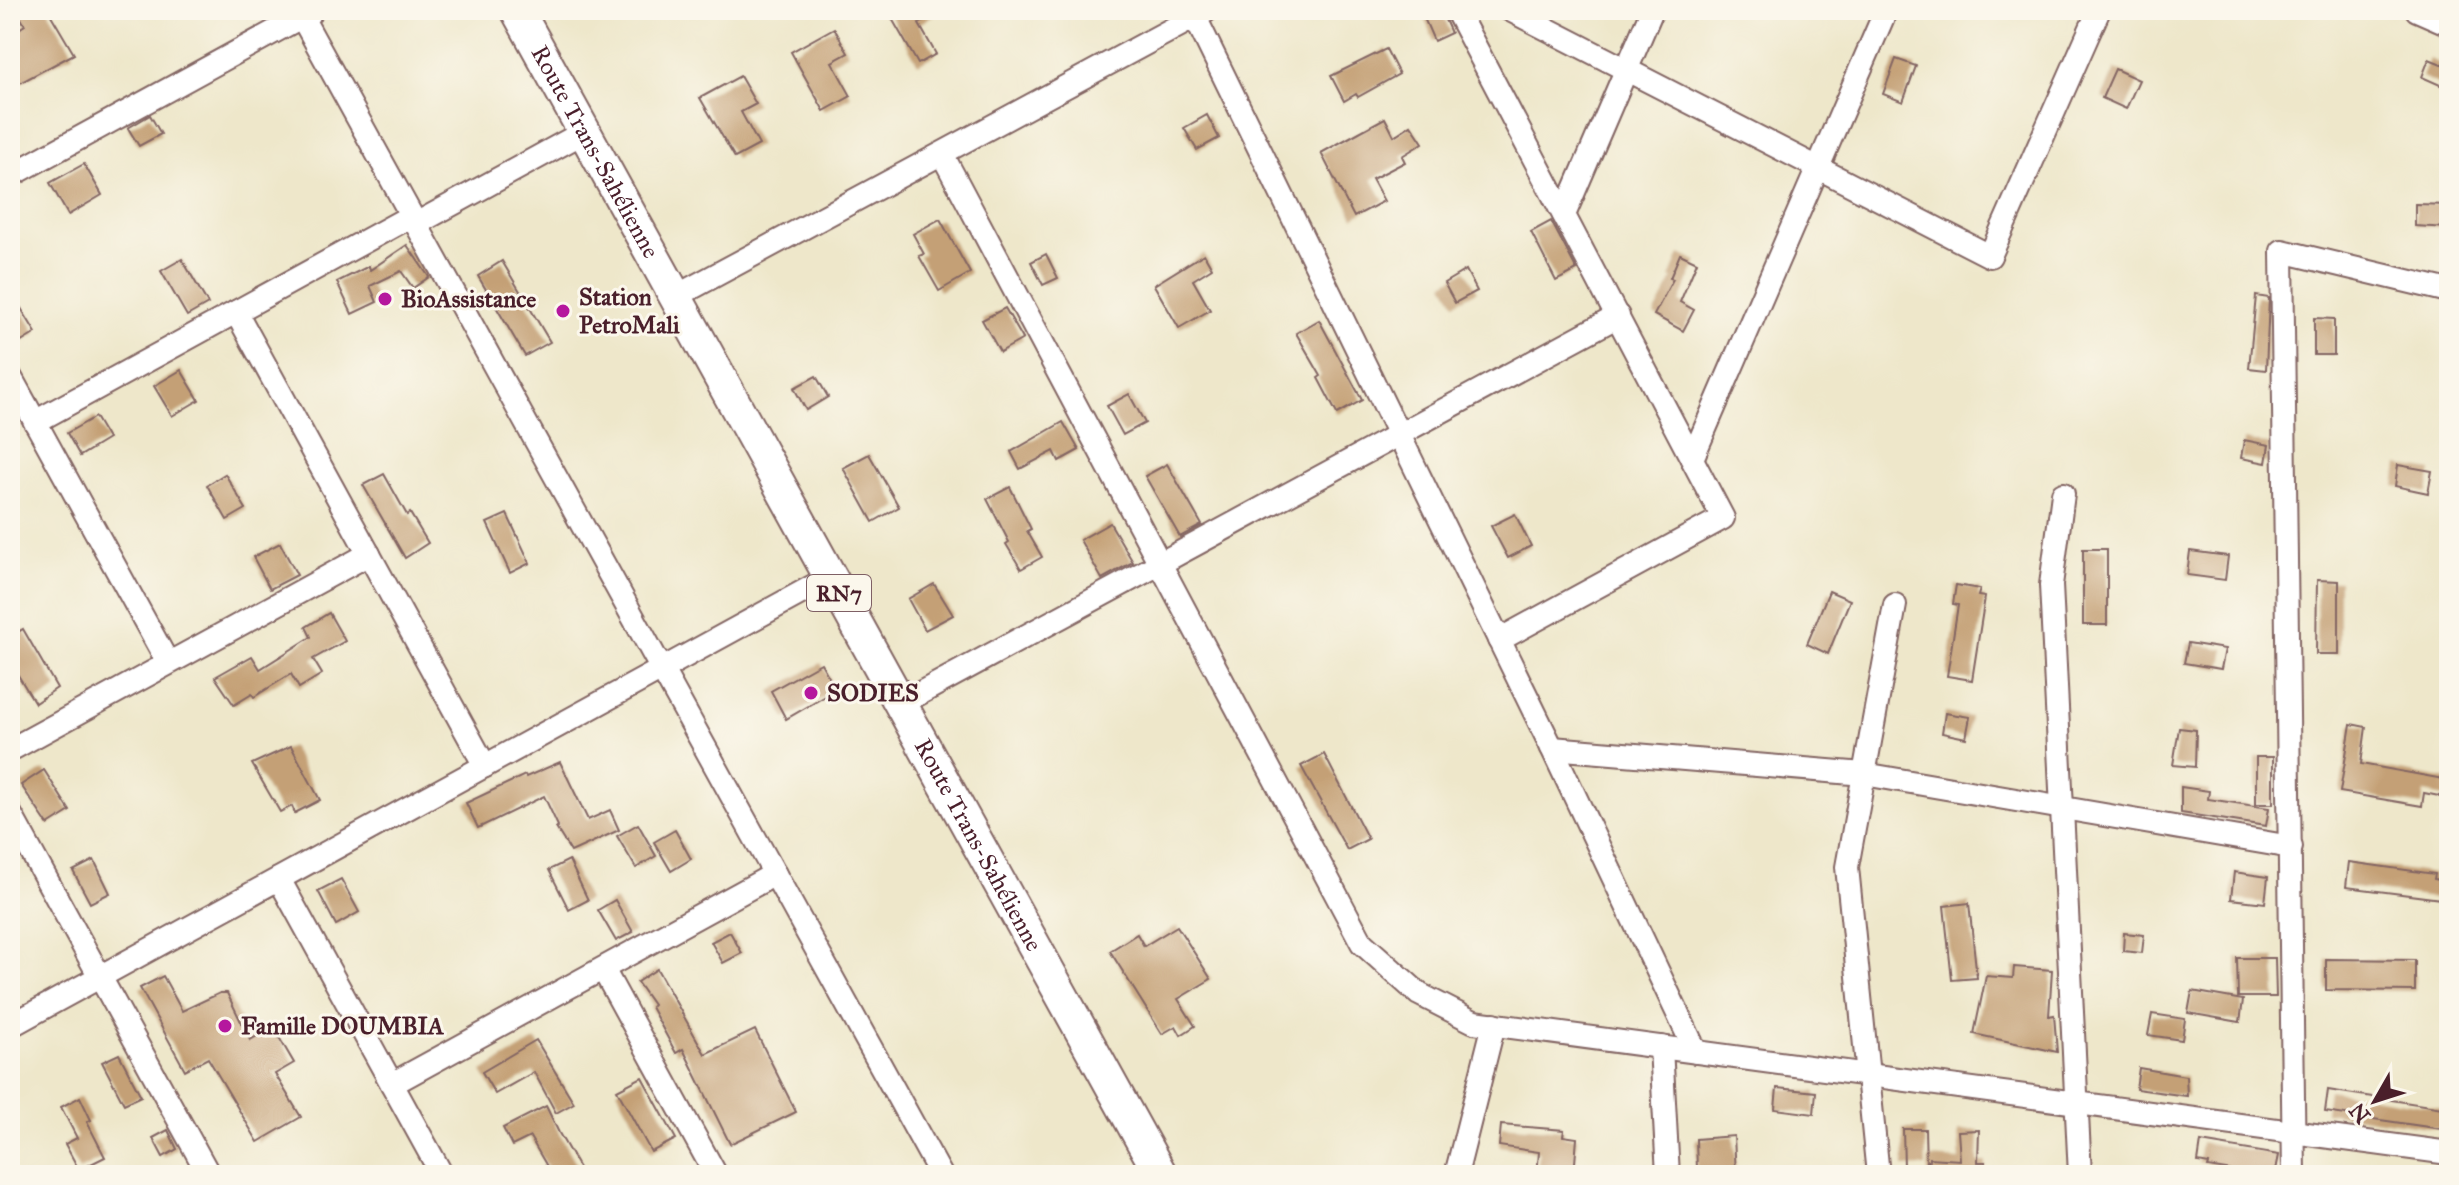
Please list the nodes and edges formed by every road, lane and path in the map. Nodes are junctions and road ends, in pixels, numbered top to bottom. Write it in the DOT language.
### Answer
graph roads {
  1 [pos="517,10"];
  2 [pos="1456,10"];
  3 [pos="1510,10"];
  4 [pos="1652,10"];
  5 [pos="1886,10"];
  6 [pos="2099,10"];
  7 [pos="2417,10"];
  8 [pos="304,12"];
  9 [pos="1202,14"];
  10 [pos="2449,24"];
  11 [pos="1627,70"];
  12 [pos="584,132"];
  13 [pos="942,154"];
  14 [pos="1818,167"];
  15 [pos="10,176"];
  16 [pos="1564,215"];
  17 [pos="414,220"];
  18 [pos="2449,291"];
  19 [pos="675,297"];
  20 [pos="236,312"];
  21 [pos="1618,316"];
  22 [pos="10,376"];
  23 [pos="35,422"];
  24 [pos="1399,434"];
  25 [pos="1692,459"];
  26 [pos="2063,494"];
  27 [pos="369,554"];
  28 [pos="1160,564"];
  29 [pos="830,577"];
  30 [pos="1895,605"];
  31 [pos="1499,640"];
  32 [pos="168,663"];
  33 [pos="662,669"];
  34 [pos="900,704"];
  35 [pos="1552,748"];
  36 [pos="10,750"];
  37 [pos="485,766"];
  38 [pos="1864,774"];
  39 [pos="2062,808"];
  40 [pos="10,813"];
  41 [pos="2291,847"];
  42 [pos="775,874"];
  43 [pos="279,879"];
  44 [pos="603,969"];
  45 [pos="100,977"];
  46 [pos="1494,1024"];
  47 [pos="10,1026"];
  48 [pos="1661,1047"];
  49 [pos="1696,1052"];
  50 [pos="1869,1075"];
  51 [pos="392,1084"];
  52 [pos="2077,1103"];
  53 [pos="2293,1132"];
  54 [pos="2449,1153"];
  55 [pos="209,1175"];
  56 [pos="442,1175"];
  57 [pos="716,1175"];
  58 [pos="941,1175"];
  59 [pos="1161,1175"];
  60 [pos="1456,1175"];
  61 [pos="1668,1175"];
  62 [pos="1878,1175"];
  63 [pos="2080,1175"];
  64 [pos="2294,1175"];
  1 -- 12 [label="highway, Route Trans-Sahélienne / RN7"];
  2 -- 16 [label="street"];
  3 -- 11 [label="street"];
  4 -- 11 [label="street"];
  5 -- 14 [label="street"];
  6 -- 14 [label="street"];
  7 -- 10 [label="street"];
  8 -- 15 [label="street"];
  8 -- 17 [label="street"];
  9 -- 13 [label="street"];
  9 -- 24 [label="street"];
  11 -- 14 [label="street"];
  11 -- 16 [label="street"];
  12 -- 17 [label="street"];
  12 -- 19 [label="highway, Route Trans-Sahélienne / RN7"];
  13 -- 19 [label="street"];
  13 -- 28 [label="street"];
  14 -- 25 [label="street"];
  16 -- 21 [label="street"];
  17 -- 20 [label="street"];
  17 -- 33 [label="street"];
  18 -- 41 [label="street"];
  19 -- 29 [label="highway, Route Trans-Sahélienne / RN7"];
  20 -- 23 [label="street"];
  20 -- 27 [label="street"];
  21 -- 24 [label="street"];
  21 -- 25 [label="street"];
  22 -- 23 [label="street"];
  23 -- 32 [label="street"];
  24 -- 28 [label="street"];
  24 -- 31 [label="street"];
  25 -- 31 [label="street"];
  26 -- 39 [label="street"];
  27 -- 32 [label="street"];
  27 -- 37 [label="street"];
  28 -- 34 [label="street"];
  28 -- 46 [label="street"];
  29 -- 33 [label="street"];
  29 -- 34 [label="highway, Route Trans-Sahélienne / RN7"];
  30 -- 38 [label="street"];
  31 -- 35 [label="street"];
  32 -- 36 [label="street"];
  33 -- 37 [label="street"];
  33 -- 42 [label="street"];
  34 -- 59 [label="highway, Route Trans-Sahélienne / RN7"];
  35 -- 38 [label="street"];
  35 -- 49 [label="street"];
  37 -- 43 [label="street"];
  38 -- 39 [label="street"];
  38 -- 50 [label="street"];
  39 -- 41 [label="street"];
  39 -- 52 [label="street"];
  40 -- 45 [label="street"];
  41 -- 53 [label="street"];
  42 -- 44 [label="street"];
  42 -- 58 [label="street"];
  43 -- 45 [label="street"];
  43 -- 51 [label="street"];
  44 -- 51 [label="street"];
  44 -- 57 [label="street"];
  45 -- 47 [label="street"];
  45 -- 55 [label="street"];
  46 -- 48 [label="street"];
  46 -- 60 [label="street"];
  48 -- 49 [label="street"];
  48 -- 61 [label="street"];
  49 -- 50 [label="street"];
  50 -- 52 [label="street"];
  50 -- 62 [label="street"];
  51 -- 56 [label="street"];
  52 -- 53 [label="street"];
  52 -- 63 [label="street"];
  53 -- 54 [label="street"];
  53 -- 64 [label="street"];
}
